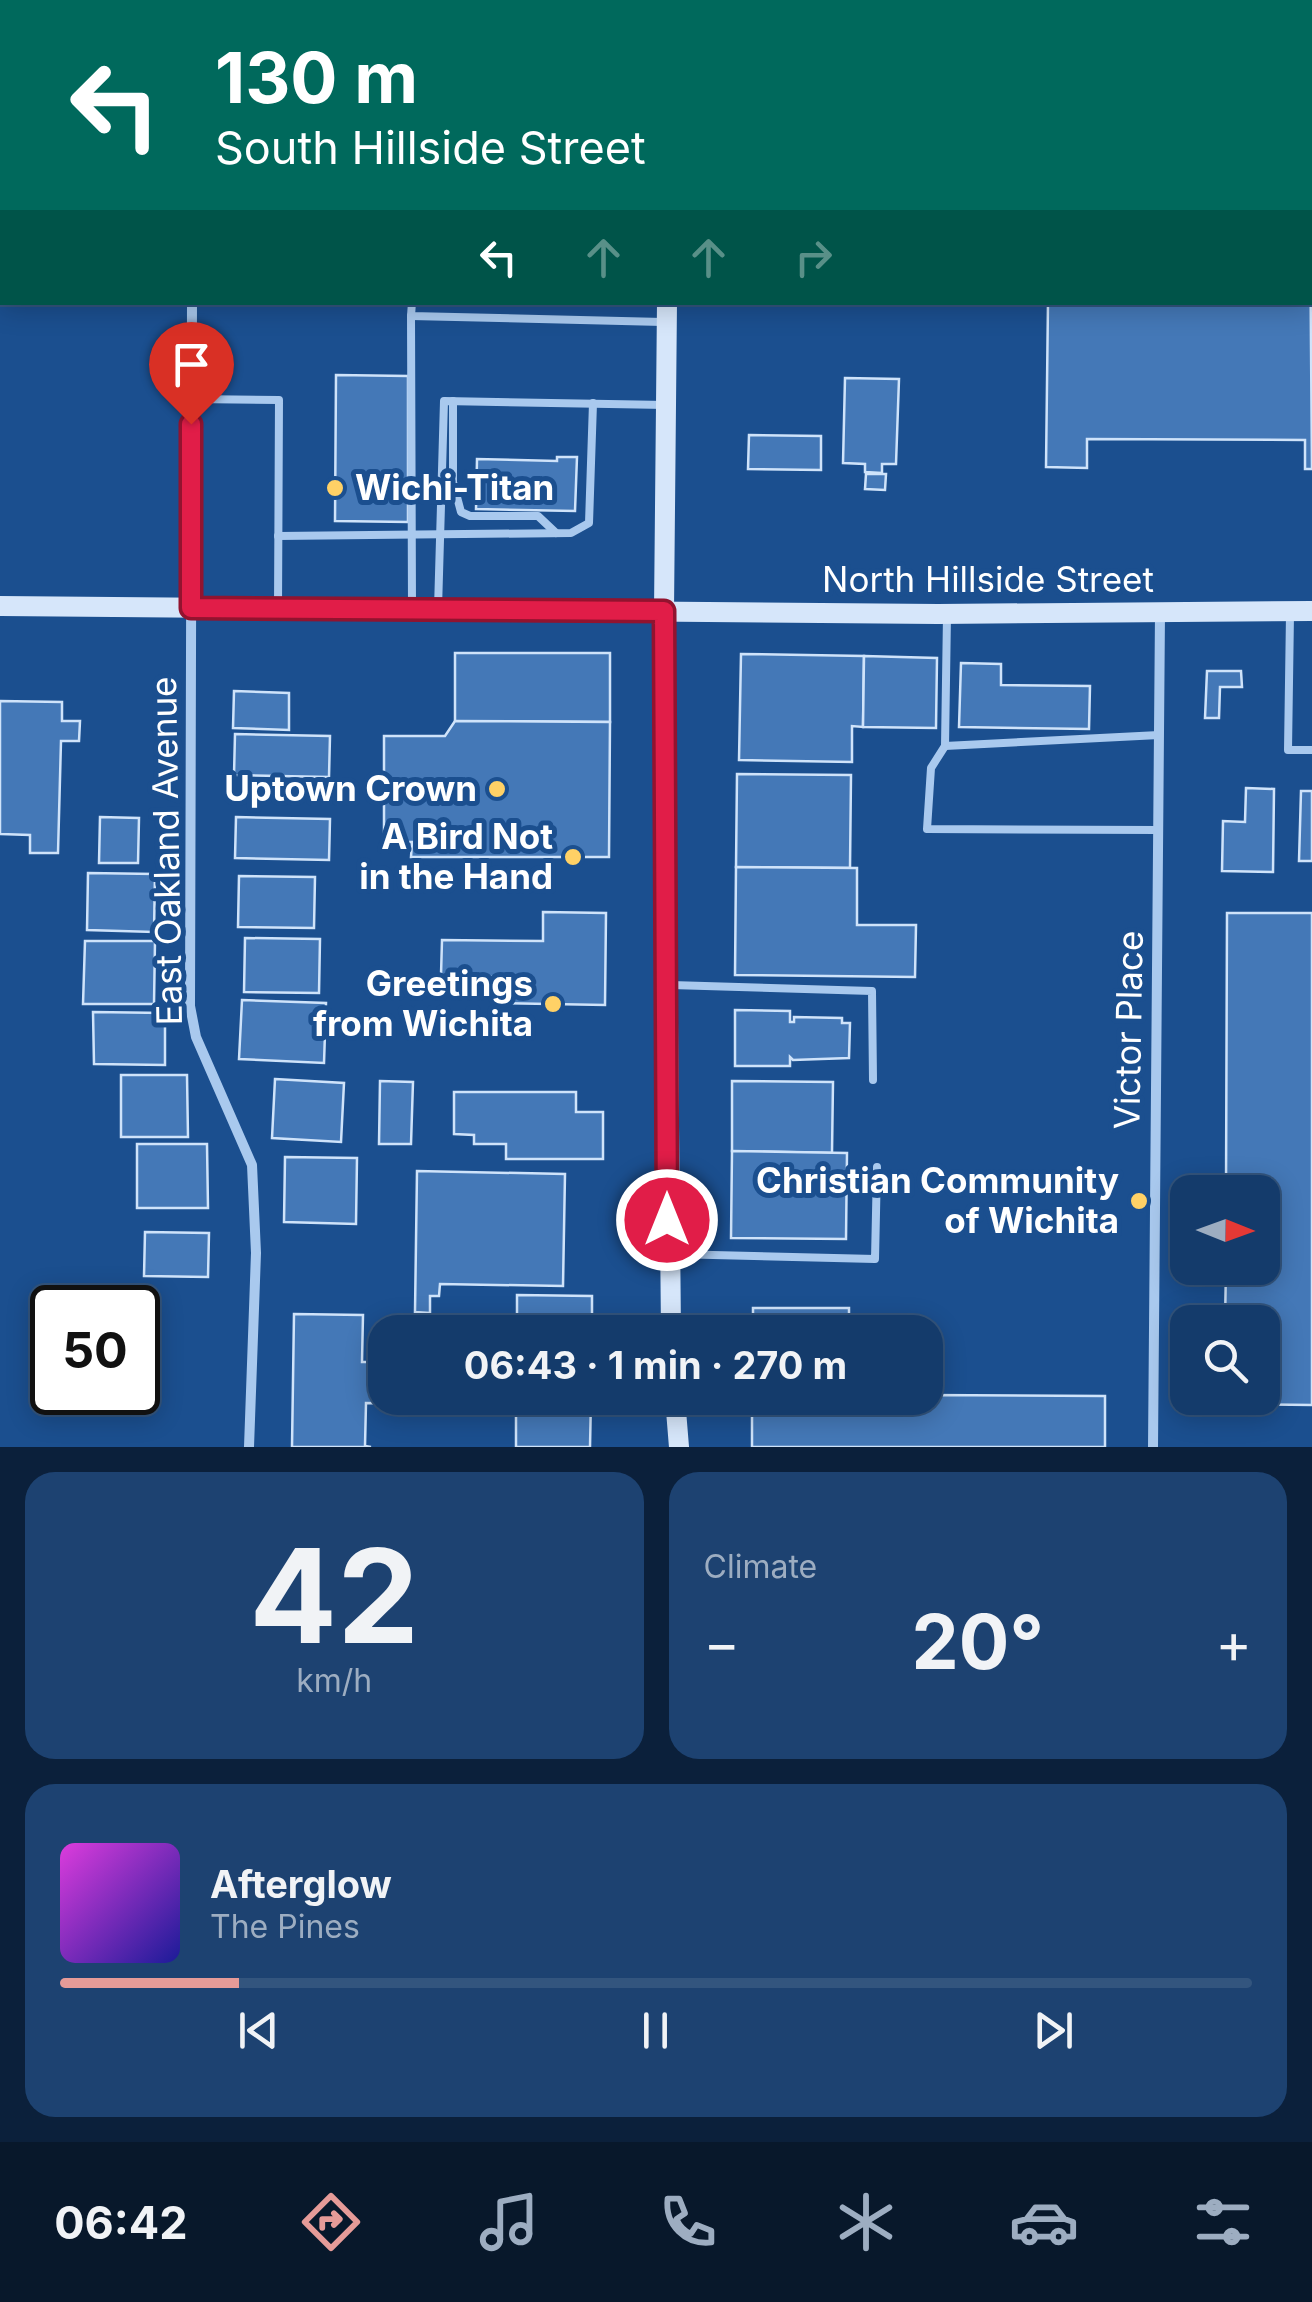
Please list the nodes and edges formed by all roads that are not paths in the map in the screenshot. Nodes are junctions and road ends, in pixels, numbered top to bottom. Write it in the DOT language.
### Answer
graph roads {
  1 [pos="192,305"];
  2 [pos="412,305"];
  3 [pos="667,312"];
  4 [pos="412,316"];
  5 [pos="192,399"];
  6 [pos="453,401"];
  7 [pos="594,403"];
  8 [pos="666,404"];
  9 [pos="440,533"];
  10 [pos="556,533"];
  11 [pos="412,535"];
  12 [pos="278,536"];
  13 [pos="0,606"];
  14 [pos="191,608"];
  15 [pos="278,608"];
  16 [pos="412,609"];
  17 [pos="438,610"];
  18 [pos="664,611"];
  19 [pos="1312,611"];
  20 [pos="1160,612"];
  21 [pos="1290,612"];
  22 [pos="948,614"];
  23 [pos="1160,735"];
  24 [pos="945,746"];
  25 [pos="1312,750"];
  26 [pos="1158,830"];
  27 [pos="666,985"];
  28 [pos="873,1080"];
  29 [pos="877,1167"];
  30 [pos="667,1254"];
  31 [pos="669,1315"];
  32 [pos="676,1415"];
  33 [pos="249,1447"];
  34 [pos="678,1447"];
  35 [pos="1153,1447"];
  1 -- 5 [label="street, East Oakland Avenue"];
  2 -- 4 [label="lane"];
  3 -- 4 [label="lane"];
  3 -- 8 [label="main road"];
  4 -- 11 [label="lane"];
  5 -- 12 [label="lane"];
  5 -- 14 [label="street, East Oakland Avenue"];
  6 -- 7 [label="lane"];
  6 -- 9 [label="lane"];
  6 -- 10 [label="lane"];
  7 -- 8 [label="lane"];
  7 -- 10 [label="lane"];
  8 -- 18 [label="main road"];
  9 -- 10 [label="lane"];
  9 -- 11 [label="lane"];
  9 -- 17 [label="lane"];
  11 -- 12 [label="lane"];
  11 -- 16 [label="lane"];
  12 -- 15 [label="lane"];
  13 -- 14 [label="main road, North Hillside Street"];
  14 -- 15 [label="main road, North Hillside Street"];
  14 -- 33 [label="street, East Oakland Avenue"];
  15 -- 16 [label="main road, North Hillside Street"];
  16 -- 17 [label="main road, North Hillside Street"];
  17 -- 18 [label="main road, North Hillside Street"];
  18 -- 22 [label="main road, North Hillside Street"];
  18 -- 27 [label="main road"];
  19 -- 21 [label="main road, North Hillside Street"];
  20 -- 21 [label="main road, North Hillside Street"];
  20 -- 22 [label="main road, North Hillside Street"];
  20 -- 23 [label="street, Victor Place"];
  21 -- 25 [label="lane"];
  22 -- 24 [label="lane"];
  23 -- 24 [label="lane"];
  23 -- 26 [label="street, Victor Place"];
  24 -- 26 [label="lane"];
  26 -- 35 [label="street, Victor Place"];
  27 -- 28 [label="lane"];
  27 -- 30 [label="main road"];
  29 -- 30 [label="lane"];
  30 -- 31 [label="main road"];
  32 -- 34 [label="main road"];
}
